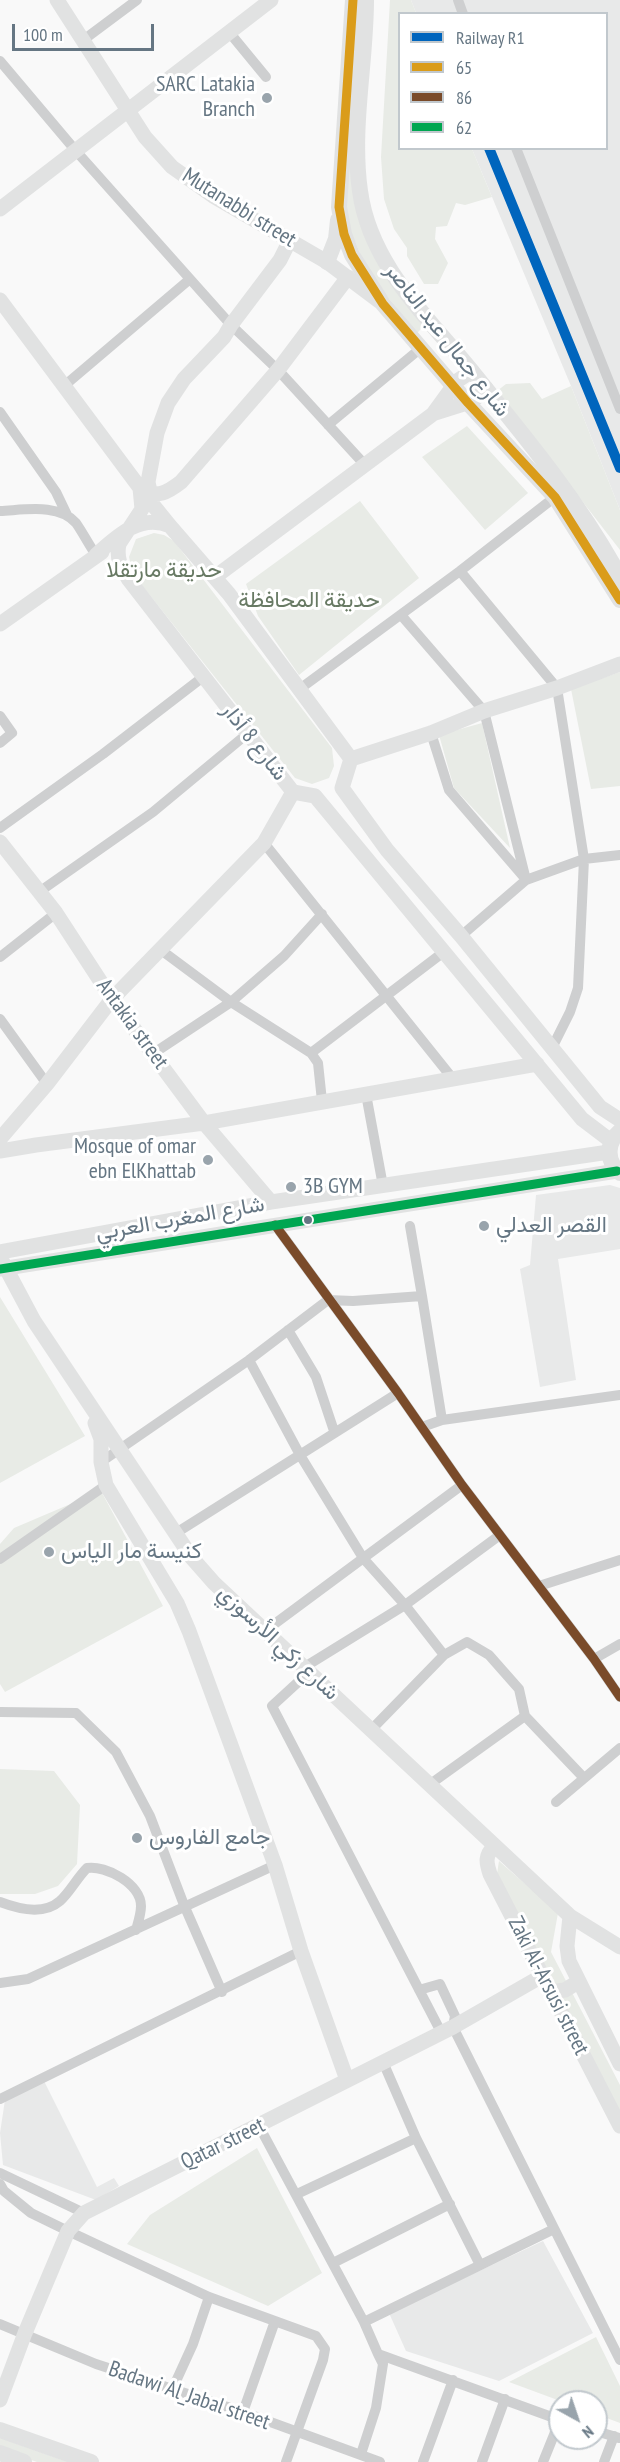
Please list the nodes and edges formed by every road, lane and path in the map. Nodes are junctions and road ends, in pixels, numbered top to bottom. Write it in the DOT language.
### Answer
graph roads {
  1 [pos="57,0"];
  2 [pos="137,0"];
  3 [pos="271,0"];
  4 [pos="353,0"];
  5 [pos="366,0"];
  6 [pos="229,32"];
  7 [pos="82,41"];
  8 [pos="0,61"];
  9 [pos="266,76"];
  10 [pos="129,110"];
  11 [pos="517,150"];
  12 [pos="76,151"];
  13 [pos="339,207"];
  14 [pos="0,210"];
  15 [pos="290,240"];
  16 [pos="327,262"];
  17 [pos="348,277"];
  18 [pos="190,279"];
  19 [pos="0,300"];
  20 [pos="383,304"];
  21 [pos="231,325"];
  22 [pos="421,348"];
  23 [pos="278,370"];
  24 [pos="472,371"];
  25 [pos="64,386"];
  26 [pos="453,386"];
  27 [pos="486,388"];
  28 [pos="468,403"];
  29 [pos="620,409"];
  30 [pos="0,412"];
  31 [pos="433,414"];
  32 [pos="328,425"];
  33 [pos="364,465"];
  34 [pos="145,491"];
  35 [pos="555,497"];
  36 [pos="0,511"];
  37 [pos="67,515"];
  38 [pos="170,526"];
  39 [pos="128,530"];
  40 [pos="96,555"];
  41 [pos="117,558"];
  42 [pos="460,572"];
  43 [pos="215,577"];
  44 [pos="620,577"];
  45 [pos="620,600"];
  46 [pos="401,615"];
  47 [pos="0,624"];
  48 [pos="620,664"];
  49 [pos="203,677"];
  50 [pos="301,688"];
  51 [pos="557,688"];
  52 [pos="484,711"];
  53 [pos="0,716"];
  54 [pos="431,733"];
  55 [pos="247,734"];
  56 [pos="0,742"];
  57 [pos="351,759"];
  58 [pos="342,788"];
  59 [pos="293,792"];
  60 [pos="315,796"];
  61 [pos="0,828"];
  62 [pos="0,842"];
  63 [pos="264,843"];
  64 [pos="620,855"];
  65 [pos="584,860"];
  66 [pos="526,880"];
  67 [pos="39,892"];
  68 [pos="56,913"];
  69 [pos="322,914"];
  70 [pos="461,936"];
  71 [pos="162,950"];
  72 [pos="445,951"];
  73 [pos="0,957"];
  74 [pos="388,996"];
  75 [pos="112,999"];
  76 [pos="231,1002"];
  77 [pos="0,1019"];
  78 [pos="551,1050"];
  79 [pos="154,1053"];
  80 [pos="310,1053"];
  81 [pos="537,1064"];
  82 [pos="453,1079"];
  83 [pos="47,1084"];
  84 [pos="366,1094"];
  85 [pos="322,1101"];
  86 [pos="582,1119"];
  87 [pos="620,1120"];
  88 [pos="16,1121"];
  89 [pos="204,1124"];
  90 [pos="0,1139"];
  91 [pos="613,1141"];
  92 [pos="36,1144"];
  93 [pos="0,1152"];
  94 [pos="583,1156"];
  95 [pos="618,1172"];
  96 [pos="383,1186"];
  97 [pos="271,1202"];
  98 [pos="275,1225"];
  99 [pos="410,1226"];
  100 [pos="0,1252"];
  101 [pos="1,1268"];
  102 [pos="422,1296"];
  103 [pos="328,1300"];
  104 [pos="288,1330"];
  105 [pos="249,1360"];
  106 [pos="398,1393"];
  107 [pos="620,1395"];
  108 [pos="442,1420"];
  109 [pos="422,1427"];
  110 [pos="334,1431"];
  111 [pos="119,1448"];
  112 [pos="300,1455"];
  113 [pos="100,1462"];
  114 [pos="106,1485"];
  115 [pos="462,1485"];
  116 [pos="176,1533"];
  117 [pos="500,1535"];
  118 [pos="363,1558"];
  119 [pos="0,1559"];
  120 [pos="620,1560"];
  121 [pos="539,1586"];
  122 [pos="405,1605"];
  123 [pos="265,1631"];
  124 [pos="620,1644"];
  125 [pos="444,1655"];
  126 [pos="594,1659"];
  127 [pos="305,1670"];
  128 [pos="620,1696"];
  129 [pos="0,1712"];
  130 [pos="525,1716"];
  131 [pos="370,1730"];
  132 [pos="620,1748"];
  133 [pos="584,1777"];
  134 [pos="429,1785"];
  135 [pos="556,1802"];
  136 [pos="494,1846"];
  137 [pos="275,1865"];
  138 [pos="0,1902"];
  139 [pos="184,1905"];
  140 [pos="570,1916"];
  141 [pos="136,1930"];
  142 [pos="620,1947"];
  143 [pos="301,1952"];
  144 [pos="542,1976"];
  145 [pos="578,1982"];
  146 [pos="0,1983"];
  147 [pos="419,1990"];
  148 [pos="222,1992"];
  149 [pos="550,1992"];
  150 [pos="447,2030"];
  151 [pos="383,2061"];
  152 [pos="620,2064"];
  153 [pos="347,2080"];
  154 [pos="0,2099"];
  155 [pos="259,2126"];
  156 [pos="620,2126"];
  157 [pos="416,2138"];
  158 [pos="0,2173"];
  159 [pos="1,2189"];
  160 [pos="297,2194"];
  161 [pos="450,2204"];
  162 [pos="84,2213"];
  163 [pos="554,2229"];
  164 [pos="68,2231"];
  165 [pos="333,2264"];
  166 [pos="480,2265"];
  167 [pos="209,2297"];
  168 [pos="275,2321"];
  169 [pos="364,2322"];
  170 [pos="0,2324"];
  171 [pos="25,2332"];
  172 [pos="378,2354"];
  173 [pos="620,2360"];
  174 [pos="453,2380"];
  175 [pos="172,2390"];
  176 [pos="505,2399"];
  177 [pos="0,2400"];
  178 [pos="243,2412"];
  179 [pos="548,2415"];
  180 [pos="0,2430"];
  181 [pos="296,2433"];
  182 [pos="617,2438"];
  183 [pos="0,2453"];
  184 [pos="361,2454"];
  185 [pos="24,2462"];
  186 [pos="91,2462"];
  187 [pos="286,2462"];
  188 [pos="380,2462"];
  189 [pos="423,2462"];
  190 [pos="482,2462"];
  191 [pos="604,2462"];
  1 -- 7 [label="street, Mutanabbi street"];
  2 -- 7 [label="street"];
  3 -- 6 [label="street"];
  4 -- 13 [label="main road, شارع جمال عبد الناصر"];
  5 -- 24 [label="main road, شارع جمال عبد الناصر"];
  6 -- 9 [label="street"];
  6 -- 10 [label="street"];
  7 -- 10 [label="street, Mutanabbi street"];
  8 -- 12 [label="street"];
  10 -- 12 [label="street"];
  10 -- 15 [label="street, Mutanabbi street"];
  11 -- 29 [label="street"];
  12 -- 14 [label="street"];
  12 -- 18 [label="street"];
  13 -- 16 [label="main road"];
  13 -- 20 [label="main road, شارع جمال عبد الناصر"];
  15 -- 16 [label="street, Mutanabbi street"];
  15 -- 21 [label="street"];
  16 -- 17 [label="street, Mutanabbi street"];
  17 -- 20 [label="street, Mutanabbi street"];
  17 -- 23 [label="street"];
  18 -- 21 [label="street"];
  18 -- 25 [label="street"];
  19 -- 25 [label="street"];
  20 -- 22 [label="main road, شارع جمال عبد الناصر"];
  21 -- 23 [label="street"];
  21 -- 34 [label="street"];
  22 -- 26 [label="main road, شارع جمال عبد الناصر"];
  22 -- 32 [label="street"];
  23 -- 32 [label="street"];
  23 -- 34 [label="street"];
  24 -- 26 [label="street"];
  24 -- 27 [label="main road, شارع جمال عبد الناصر"];
  25 -- 34 [label="street"];
  26 -- 28 [label="main road, شارع جمال عبد الناصر"];
  26 -- 31 [label="street"];
  27 -- 28 [label="street"];
  27 -- 44 [label="main road, شارع جمال عبد الناصر"];
  28 -- 31 [label="street"];
  28 -- 35 [label="main road, شارع جمال عبد الناصر"];
  30 -- 37 [label="street"];
  31 -- 33 [label="street"];
  32 -- 33 [label="street"];
  33 -- 43 [label="street"];
  34 -- 38 [label="street"];
  34 -- 39 [label="street"];
  35 -- 42 [label="street"];
  35 -- 45 [label="main road, شارع جمال عبد الناصر"];
  36 -- 37 [label="street"];
  37 -- 40 [label="street"];
  38 -- 39 [label="street"];
  38 -- 43 [label="street"];
  39 -- 40 [label="street"];
  39 -- 41 [label="street"];
  40 -- 41 [label="street"];
  40 -- 47 [label="street"];
  41 -- 49 [label="street, شارع 8 أذار"];
  42 -- 46 [label="street"];
  42 -- 51 [label="street"];
  43 -- 50 [label="street"];
  46 -- 50 [label="street"];
  46 -- 52 [label="street"];
  48 -- 51 [label="street"];
  49 -- 55 [label="street, شارع 8 أذار"];
  49 -- 61 [label="street"];
  50 -- 57 [label="street"];
  51 -- 52 [label="street"];
  51 -- 65 [label="street"];
  52 -- 54 [label="street"];
  52 -- 66 [label="street"];
  53 -- 56 [label="street"];
  54 -- 57 [label="street"];
  54 -- 66 [label="street"];
  55 -- 59 [label="street, شارع 8 أذار"];
  55 -- 67 [label="street"];
  57 -- 58 [label="street"];
  58 -- 60 [label="street"];
  58 -- 70 [label="street"];
  59 -- 60 [label="street, شارع 8 أذار"];
  59 -- 63 [label="street"];
  60 -- 72 [label="street"];
  62 -- 67 [label="street, Antakia street"];
  63 -- 69 [label="street"];
  63 -- 71 [label="street"];
  64 -- 65 [label="street"];
  65 -- 66 [label="street"];
  65 -- 78 [label="street"];
  66 -- 70 [label="street"];
  67 -- 68 [label="street, Antakia street"];
  68 -- 73 [label="street"];
  68 -- 75 [label="street, Antakia street"];
  69 -- 74 [label="street"];
  69 -- 76 [label="street"];
  70 -- 78 [label="street"];
  71 -- 75 [label="street"];
  71 -- 76 [label="street"];
  72 -- 74 [label="street"];
  72 -- 81 [label="street"];
  74 -- 80 [label="street"];
  74 -- 82 [label="street"];
  75 -- 79 [label="street, Antakia street"];
  75 -- 83 [label="street"];
  76 -- 79 [label="street"];
  76 -- 80 [label="street"];
  77 -- 83 [label="street"];
  78 -- 87 [label="street"];
  79 -- 89 [label="street, Antakia street"];
  80 -- 85 [label="street"];
  81 -- 82 [label="street"];
  81 -- 86 [label="street"];
  82 -- 84 [label="street"];
  83 -- 88 [label="street"];
  84 -- 85 [label="street"];
  84 -- 96 [label="street"];
  85 -- 89 [label="street"];
  86 -- 91 [label="street"];
  86 -- 94 [label="street"];
  88 -- 90 [label="street"];
  88 -- 92 [label="street"];
  89 -- 92 [label="street"];
  89 -- 97 [label="street, Antakia street"];
  91 -- 94 [label="street, شارع المغرب العربي"];
  91 -- 95 [label="main road"];
  92 -- 93 [label="street"];
  94 -- 96 [label="street, شارع المغرب العربي"];
  95 -- 98 [label="street, شارع المغرب العربي"];
  96 -- 97 [label="street, شارع المغرب العربي"];
  97 -- 100 [label="street, شارع المغرب العربي"];
  98 -- 101 [label="street, شارع المغرب العربي"];
  98 -- 103 [label="street"];
  99 -- 102 [label="street"];
  101 -- 111 [label="street, شارع زكي الأرسوزي"];
  101 -- 113 [label="street"];
  102 -- 103 [label="street"];
  102 -- 108 [label="street"];
  103 -- 104 [label="street"];
  103 -- 106 [label="street"];
  104 -- 105 [label="street"];
  104 -- 110 [label="street"];
  105 -- 111 [label="street"];
  105 -- 112 [label="street"];
  106 -- 109 [label="street"];
  106 -- 110 [label="street"];
  107 -- 108 [label="street"];
  108 -- 109 [label="street"];
  109 -- 115 [label="street"];
  110 -- 112 [label="street"];
  111 -- 113 [label="street"];
  111 -- 116 [label="street, شارع زكي الأرسوزي"];
  112 -- 116 [label="street"];
  112 -- 118 [label="street"];
  113 -- 114 [label="street"];
  114 -- 119 [label="street"];
  114 -- 137 [label="street"];
  115 -- 117 [label="street"];
  115 -- 118 [label="street"];
  116 -- 123 [label="street, شارع زكي الأرسوزي"];
  117 -- 121 [label="street"];
  117 -- 122 [label="street"];
  118 -- 122 [label="street"];
  118 -- 123 [label="street"];
  120 -- 121 [label="street"];
  121 -- 126 [label="street"];
  122 -- 125 [label="street"];
  122 -- 127 [label="street"];
  123 -- 127 [label="street, شارع زكي الأرسوزي"];
  124 -- 126 [label="street"];
  125 -- 130 [label="street"];
  125 -- 131 [label="street"];
  126 -- 128 [label="street"];
  127 -- 131 [label="street, شارع زكي الأرسوزي"];
  127 -- 147 [label="street"];
  129 -- 139 [label="street"];
  130 -- 133 [label="street"];
  130 -- 134 [label="street"];
  131 -- 134 [label="street, شارع زكي الأرسوزي"];
  132 -- 133 [label="street"];
  133 -- 135 [label="street"];
  134 -- 136 [label="street, شارع زكي الأرسوزي"];
  136 -- 140 [label="street, شارع زكي الأرسوزي"];
  136 -- 144 [label="street, Zaki Al-Arsusi street"];
  137 -- 139 [label="street"];
  137 -- 143 [label="street"];
  138 -- 141 [label="street"];
  139 -- 141 [label="street"];
  139 -- 148 [label="street"];
  140 -- 142 [label="street, شارع زكي الأرسوزي"];
  140 -- 145 [label="street"];
  141 -- 146 [label="street"];
  143 -- 148 [label="street"];
  143 -- 153 [label="street"];
  144 -- 149 [label="street, Zaki Al-Arsusi street"];
  144 -- 150 [label="street, Qatar street"];
  145 -- 149 [label="street"];
  145 -- 152 [label="street"];
  147 -- 150 [label="street"];
  147 -- 150 [label="street"];
  148 -- 154 [label="street"];
  149 -- 156 [label="street, Zaki Al-Arsusi street"];
  150 -- 151 [label="street, Qatar street"];
  150 -- 163 [label="street"];
  151 -- 153 [label="street, Qatar street"];
  151 -- 157 [label="street"];
  153 -- 155 [label="street, Qatar street"];
  155 -- 160 [label="street"];
  155 -- 162 [label="street, Qatar street"];
  157 -- 160 [label="street"];
  157 -- 161 [label="street"];
  158 -- 162 [label="street"];
  159 -- 164 [label="street"];
  160 -- 165 [label="street"];
  161 -- 165 [label="street"];
  161 -- 166 [label="street"];
  162 -- 164 [label="street, Qatar street"];
  163 -- 166 [label="street"];
  163 -- 173 [label="street"];
  164 -- 167 [label="street"];
  164 -- 171 [label="street, Qatar street"];
  165 -- 169 [label="street"];
  166 -- 169 [label="street"];
  167 -- 168 [label="street"];
  167 -- 175 [label="street"];
  168 -- 178 [label="street"];
  168 -- 181 [label="street"];
  169 -- 172 [label="street"];
  170 -- 171 [label="street, Badawi Al_Jabal street"];
  171 -- 175 [label="street, Badawi Al_Jabal street"];
  171 -- 177 [label="street, Qatar street"];
  172 -- 174 [label="street"];
  172 -- 184 [label="street"];
  174 -- 176 [label="street"];
  174 -- 189 [label="street"];
  175 -- 178 [label="street, Badawi Al_Jabal street"];
  176 -- 179 [label="street"];
  176 -- 190 [label="street"];
  178 -- 181 [label="street, Badawi Al_Jabal street"];
  180 -- 186 [label="main road"];
  181 -- 184 [label="street, Badawi Al_Jabal street"];
  181 -- 187 [label="street"];
  182 -- 191 [label="street"];
  183 -- 185 [label="main road"];
  184 -- 188 [label="street, Badawi Al_Jabal street"];
}
